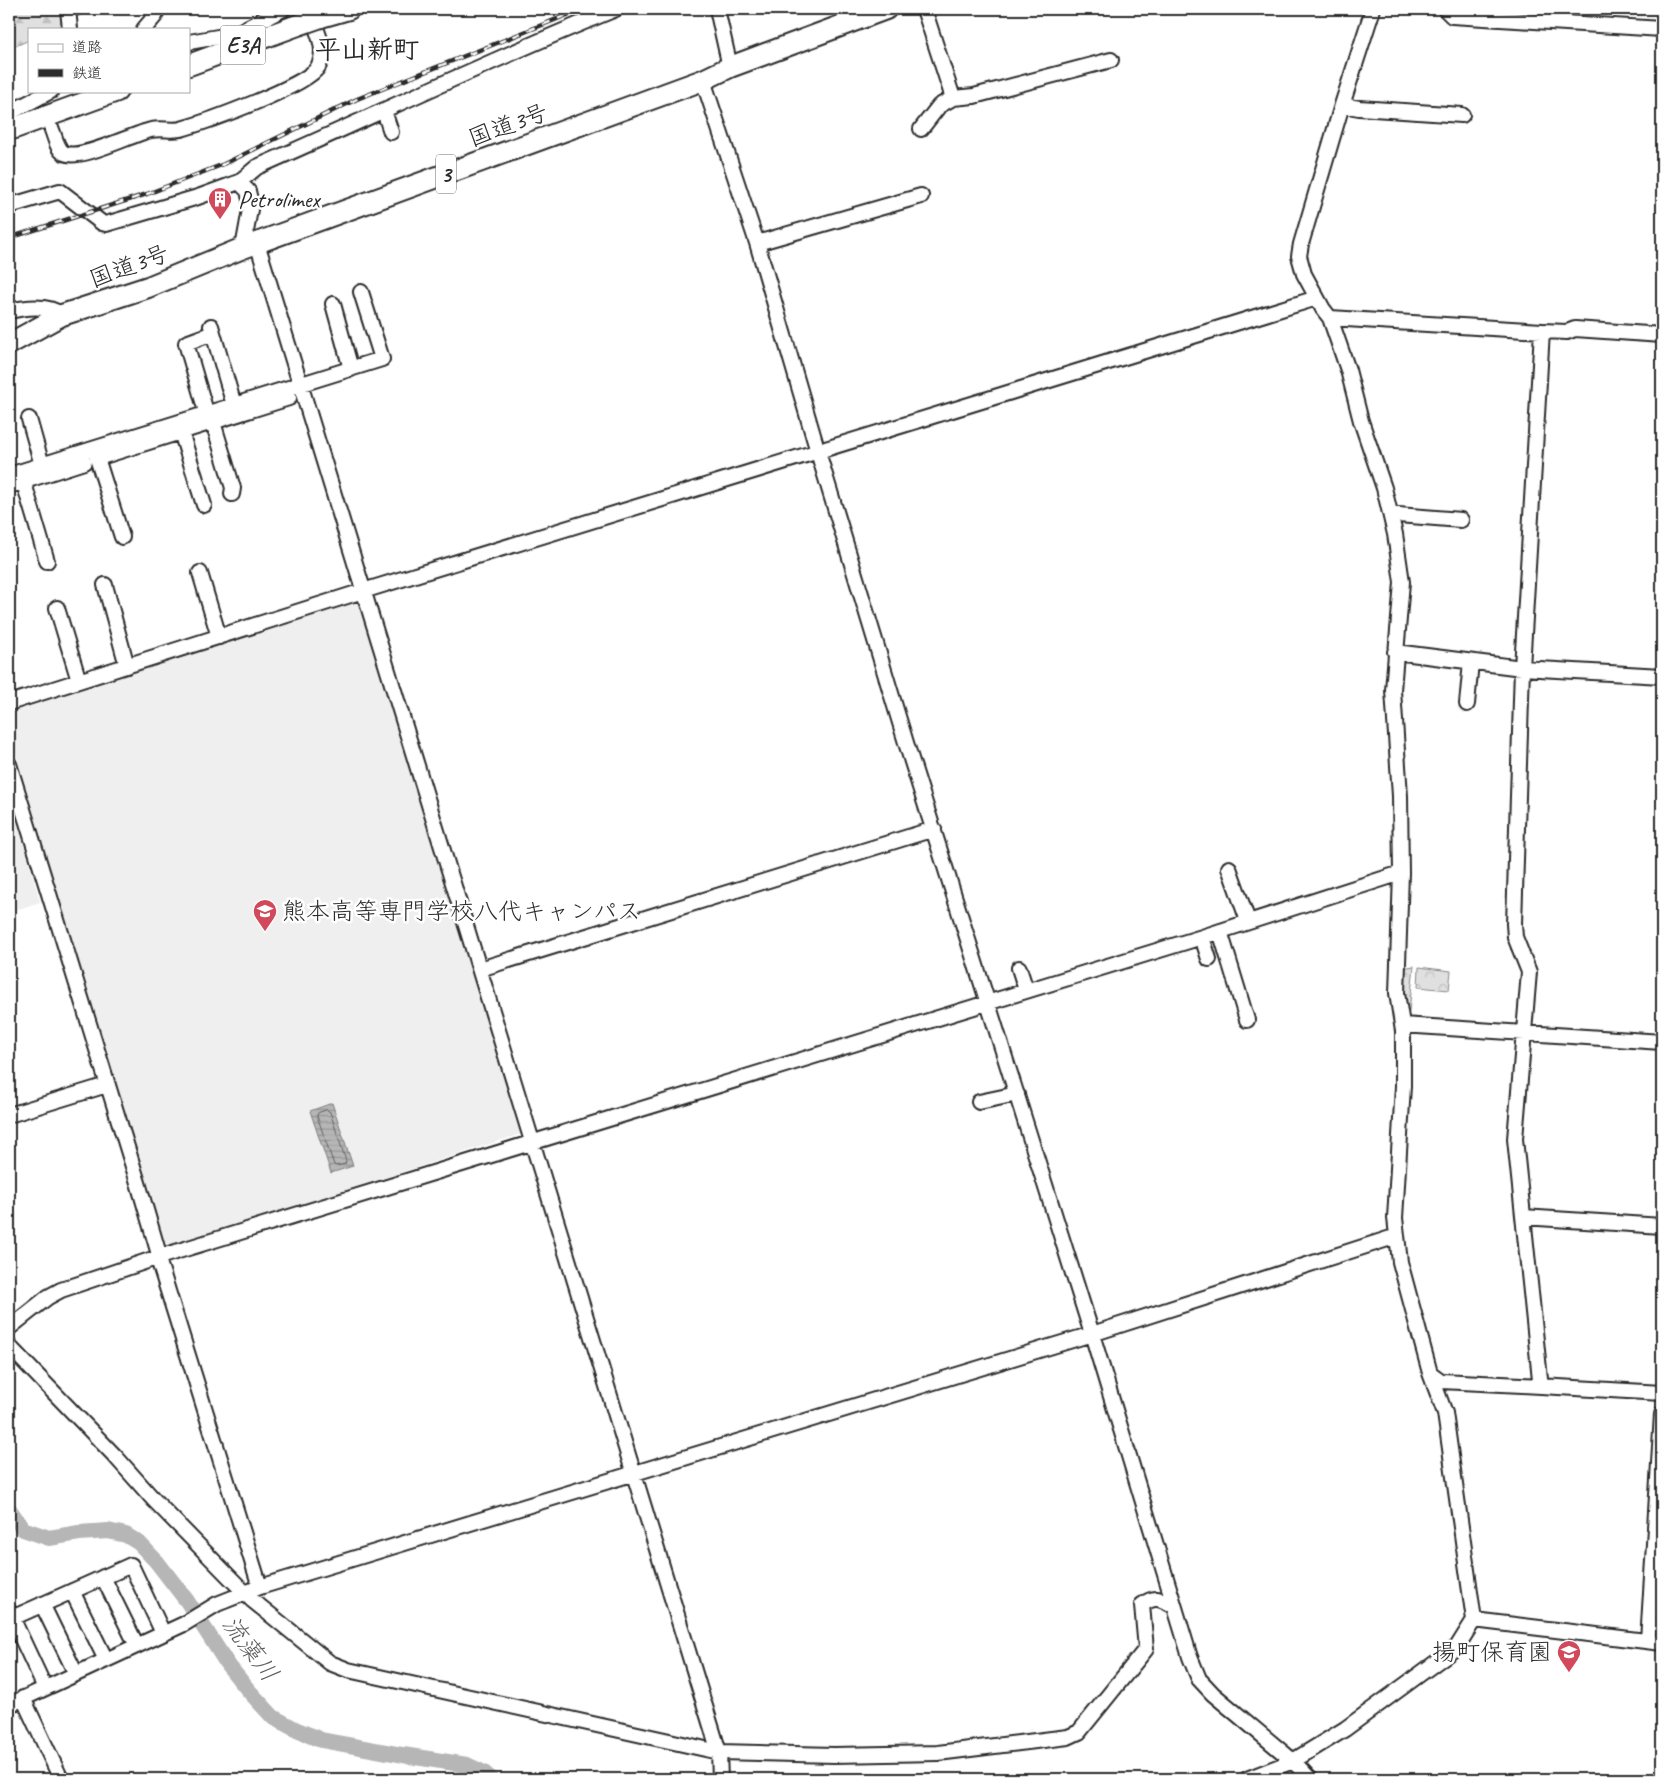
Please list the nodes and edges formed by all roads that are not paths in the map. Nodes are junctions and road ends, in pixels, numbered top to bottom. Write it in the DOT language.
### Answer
graph roads {
  1 [pos="68,9"];
  2 [pos="157,9"];
  3 [pos="283,9"];
  4 [pos="343,9"];
  5 [pos="349,9"];
  6 [pos="616,9"];
  7 [pos="716,9"];
  8 [pos="886,9"];
  9 [pos="924,9"];
  10 [pos="1373,9"];
  11 [pos="1445,9"];
  12 [pos="310,17"];
  13 [pos="70,28"];
  14 [pos="145,28"];
  15 [pos="1662,29"];
  16 [pos="190,42"];
  17 [pos="1111,60"];
  18 [pos="190,65"];
  19 [pos="730,67"];
  20 [pos="703,80"];
  21 [pos="51,92"];
  22 [pos="114,92"];
  23 [pos="953,98"];
  24 [pos="1342,105"];
  25 [pos="384,111"];
  26 [pos="9,113"];
  27 [pos="1462,115"];
  28 [pos="922,129"];
  29 [pos="9,130"];
  30 [pos="52,130"];
  31 [pos="391,132"];
  32 [pos="239,182"];
  33 [pos="921,196"];
  34 [pos="9,206"];
  35 [pos="758,243"];
  36 [pos="250,245"];
  37 [pos="361,292"];
  38 [pos="1317,298"];
  39 [pos="333,304"];
  40 [pos="9,311"];
  41 [pos="62,315"];
  42 [pos="1330,318"];
  43 [pos="1542,331"];
  44 [pos="1662,334"];
  45 [pos="9,344"];
  46 [pos="351,369"];
  47 [pos="303,388"];
  48 [pos="235,409"];
  49 [pos="30,419"];
  50 [pos="210,420"];
  51 [pos="181,432"];
  52 [pos="818,452"];
  53 [pos="97,458"];
  54 [pos="65,463"];
  55 [pos="42,464"];
  56 [pos="17,476"];
  57 [pos="9,486"];
  58 [pos="232,494"];
  59 [pos="204,505"];
  60 [pos="1391,516"];
  61 [pos="1461,520"];
  62 [pos="122,536"];
  63 [pos="47,561"];
  64 [pos="200,572"];
  65 [pos="105,585"];
  66 [pos="364,591"];
  67 [pos="57,608"];
  68 [pos="219,637"];
  69 [pos="1395,652"];
  70 [pos="1472,662"];
  71 [pos="127,666"];
  72 [pos="1522,668"];
  73 [pos="1662,676"];
  74 [pos="79,681"];
  75 [pos="9,703"];
  76 [pos="1467,704"];
  77 [pos="9,764"];
  78 [pos="934,829"];
  79 [pos="1229,868"];
  80 [pos="1401,873"];
  81 [pos="1248,921"];
  82 [pos="1220,931"];
  83 [pos="1202,937"];
  84 [pos="1209,959"];
  85 [pos="1019,968"];
  86 [pos="480,969"];
  87 [pos="1026,990"];
  88 [pos="988,1003"];
  89 [pos="1247,1020"];
  90 [pos="1402,1025"];
  91 [pos="1524,1034"];
  92 [pos="1662,1042"];
  93 [pos="107,1085"];
  94 [pos="1017,1094"];
  95 [pos="979,1102"];
  96 [pos="9,1114"];
  97 [pos="534,1143"];
  98 [pos="1523,1218"];
  99 [pos="1662,1226"];
  100 [pos="1397,1236"];
  101 [pos="159,1257"];
  102 [pos="9,1328"];
  103 [pos="1092,1334"];
  104 [pos="9,1346"];
  105 [pos="1430,1373"];
  106 [pos="1541,1386"];
  107 [pos="1662,1393"];
  108 [pos="1662,1414"];
  109 [pos="634,1472"];
  110 [pos="103,1577"];
  111 [pos="260,1587"];
  112 [pos="72,1591"];
  113 [pos="245,1593"];
  114 [pos="42,1604"];
  115 [pos="1174,1606"];
  116 [pos="10,1614"];
  117 [pos="1474,1620"];
  118 [pos="163,1633"];
  119 [pos="1655,1642"];
  120 [pos="137,1646"];
  121 [pos="106,1660"];
  122 [pos="76,1674"];
  123 [pos="45,1688"];
  124 [pos="23,1698"];
  125 [pos="9,1705"];
  126 [pos="719,1752"];
  127 [pos="1293,1761"];
  128 [pos="61,1779"];
  129 [pos="720,1779"];
  130 [pos="1247,1779"];
  131 [pos="1310,1779"];
  1 -- 13 [label="street"];
  2 -- 14 [label="street"];
  3 -- 16 [label="street"];
  4 -- 12 [label="highway, E3A"];
  5 -- 12 [label="highway, E3A"];
  6 -- 25 [label="street"];
  7 -- 19 [label="street"];
  8 -- 19 [label="highway, 国道3号 / 3"];
  9 -- 23 [label="street"];
  10 -- 24 [label="street"];
  11 -- 15 [label="street"];
  12 -- 18 [label="highway, E3A"];
  12 -- 30 [label="street"];
  17 -- 23 [label="street"];
  19 -- 20 [label="highway, 国道3号 / 3"];
  20 -- 35 [label="street"];
  20 -- 36 [label="highway, 国道3号 / 3"];
  21 -- 26 [label="street"];
  22 -- 29 [label="highway"];
  23 -- 28 [label="street"];
  24 -- 27 [label="street"];
  24 -- 38 [label="street"];
  25 -- 31 [label="street"];
  25 -- 32 [label="street"];
  32 -- 34 [label="street"];
  32 -- 36 [label="street"];
  33 -- 35 [label="street"];
  35 -- 52 [label="street"];
  36 -- 41 [label="highway, 国道3号 / 3"];
  36 -- 47 [label="street"];
  37 -- 46 [label="street"];
  38 -- 42 [label="street"];
  38 -- 52 [label="street"];
  39 -- 46 [label="street"];
  40 -- 41 [label="street"];
  41 -- 45 [label="highway, 国道3号 / 3"];
  42 -- 43 [label="street"];
  42 -- 60 [label="street"];
  43 -- 44 [label="street"];
  43 -- 72 [label="street"];
  46 -- 47 [label="street"];
  47 -- 48 [label="street"];
  47 -- 66 [label="street"];
  48 -- 50 [label="street"];
  48 -- 50 [label="street"];
  49 -- 55 [label="street"];
  50 -- 51 [label="street"];
  50 -- 54 [label="street"];
  50 -- 58 [label="street"];
  51 -- 53 [label="street"];
  51 -- 59 [label="street"];
  52 -- 66 [label="street"];
  52 -- 78 [label="street"];
  53 -- 54 [label="street"];
  53 -- 62 [label="street"];
  54 -- 55 [label="street"];
  54 -- 56 [label="street"];
  55 -- 56 [label="street"];
  56 -- 57 [label="street"];
  56 -- 63 [label="street"];
  60 -- 61 [label="street"];
  60 -- 69 [label="street"];
  64 -- 68 [label="street"];
  65 -- 71 [label="street"];
  66 -- 68 [label="street"];
  66 -- 86 [label="street"];
  67 -- 74 [label="street"];
  68 -- 71 [label="street"];
  69 -- 70 [label="street"];
  69 -- 80 [label="street"];
  70 -- 72 [label="street"];
  70 -- 76 [label="street"];
  71 -- 74 [label="street"];
  72 -- 73 [label="street"];
  72 -- 91 [label="street"];
  74 -- 75 [label="street"];
  77 -- 93 [label="street"];
  78 -- 86 [label="street"];
  78 -- 88 [label="street"];
  79 -- 81 [label="street"];
  80 -- 81 [label="street"];
  80 -- 90 [label="street"];
  81 -- 82 [label="street"];
  82 -- 83 [label="street"];
  82 -- 89 [label="street"];
  83 -- 84 [label="street"];
  83 -- 87 [label="street"];
  85 -- 87 [label="street"];
  86 -- 97 [label="street"];
  87 -- 88 [label="street"];
  88 -- 94 [label="street"];
  88 -- 97 [label="street"];
  90 -- 91 [label="street"];
  90 -- 100 [label="street"];
  91 -- 92 [label="street"];
  91 -- 98 [label="street"];
  93 -- 96 [label="street"];
  93 -- 101 [label="street"];
  94 -- 95 [label="street"];
  94 -- 103 [label="street"];
  97 -- 101 [label="street"];
  97 -- 109 [label="street"];
  98 -- 99 [label="street"];
  98 -- 106 [label="street"];
  100 -- 103 [label="street"];
  100 -- 105 [label="street"];
  101 -- 102 [label="street"];
  101 -- 111 [label="street"];
  103 -- 109 [label="street"];
  103 -- 115 [label="street"];
  104 -- 113 [label="street"];
  105 -- 106 [label="street"];
  105 -- 117 [label="street"];
  106 -- 107 [label="street"];
  108 -- 119 [label="street"];
  109 -- 111 [label="street"];
  109 -- 126 [label="street"];
  110 -- 112 [label="street"];
  110 -- 118 [label="street"];
  110 -- 120 [label="street"];
  111 -- 113 [label="street"];
  112 -- 114 [label="street"];
  112 -- 121 [label="street"];
  113 -- 118 [label="street"];
  113 -- 126 [label="street"];
  114 -- 116 [label="street"];
  114 -- 122 [label="street"];
  115 -- 126 [label="street"];
  115 -- 127 [label="street"];
  116 -- 123 [label="street"];
  117 -- 119 [label="street"];
  117 -- 127 [label="street"];
  118 -- 120 [label="street"];
  120 -- 121 [label="street"];
  121 -- 122 [label="street"];
  122 -- 123 [label="street"];
  123 -- 124 [label="street"];
  124 -- 125 [label="street"];
  124 -- 128 [label="street"];
  126 -- 129 [label="street"];
  127 -- 130 [label="street"];
  127 -- 131 [label="street"];
}
